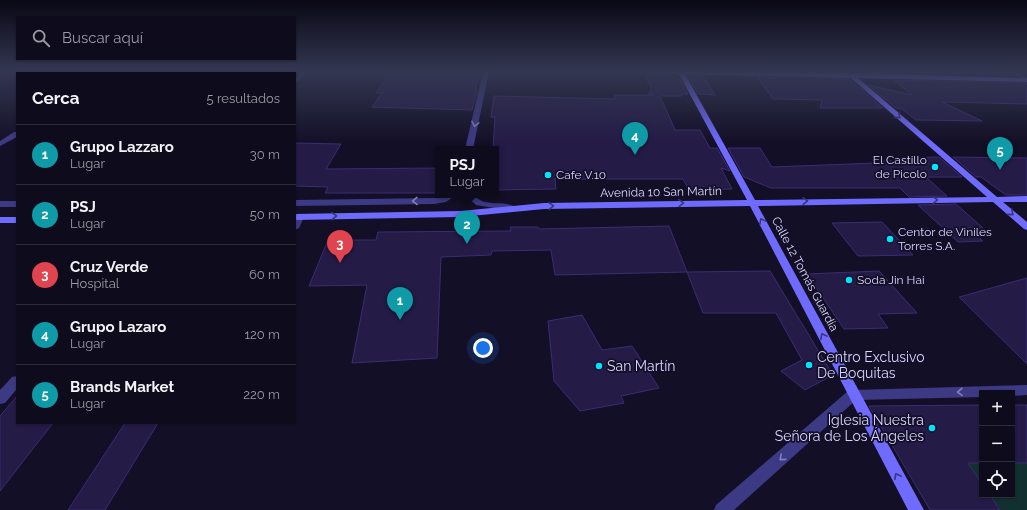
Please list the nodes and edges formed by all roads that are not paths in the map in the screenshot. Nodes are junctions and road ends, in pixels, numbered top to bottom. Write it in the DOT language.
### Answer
graph roads {
  1 [pos="481,96"];
  2 [pos="694,96"];
  3 [pos="875,96"];
  4 [pos="16,135"];
  5 [pos="0,144"];
  6 [pos="470,146"];
  7 [pos="447,198"];
  8 [pos="473,198"];
  9 [pos="1027,199"];
  10 [pos="994,200"];
  11 [pos="752,202"];
  12 [pos="296,203"];
  13 [pos="0,204"];
  14 [pos="16,204"];
  15 [pos="512,208"];
  16 [pos="298,217"];
  17 [pos="0,220"];
  18 [pos="16,220"];
  19 [pos="1027,227"];
  20 [pos="16,382"];
  21 [pos="1027,390"];
  22 [pos="853,395"];
  23 [pos="0,399"];
  24 [pos="722,510"];
  25 [pos="916,510"];
  1 -- 6 [label="street, one-way"];
  2 -- 11 [label="street, Calle 12 Tomás Guardia"];
  3 -- 10 [label="street, one-way"];
  4 -- 5 [label="street"];
  7 -- 12 [label="street, one-way"];
  8 -- 15 [label="street"];
  9 -- 10 [label="street, Avenida 10 San Martín"];
  11 -- 10 [label="street, Avenida 10 San Martín, one-way"];
  10 -- 19 [label="street, one-way"];
  15 -- 11 [label="street, Avenida 10 San Martín, one-way"];
  22 -- 11 [label="street, Calle 12 Tomás Guardia, one-way"];
  13 -- 14 [label="street"];
  16 -- 15 [label="street, Avenida 10 San Martín, one-way"];
  17 -- 18 [label="street"];
  20 -- 23 [label="street"];
  21 -- 22 [label="street, one-way"];
  22 -- 24 [label="street, one-way"];
  25 -- 22 [label="street, Calle 12 Tomás Guardia, one-way"];
}
